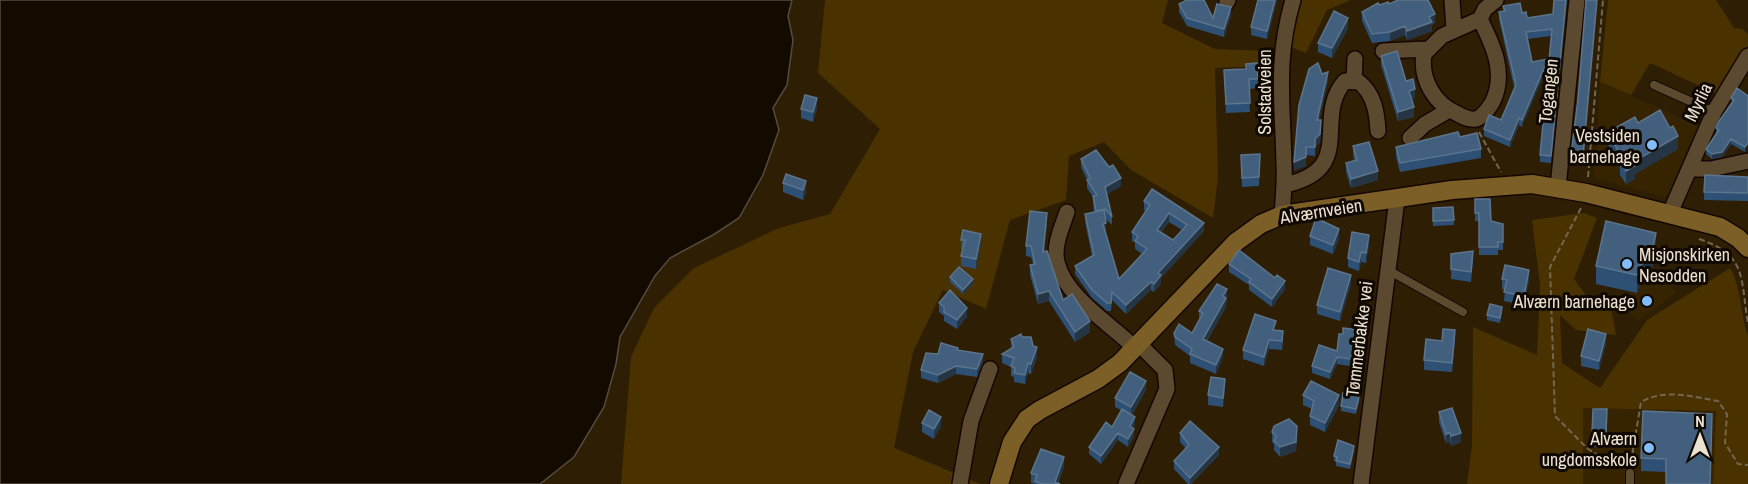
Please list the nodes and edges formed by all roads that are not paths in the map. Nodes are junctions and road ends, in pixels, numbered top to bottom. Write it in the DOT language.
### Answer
graph roads {
  1 [pos="1293,0"];
  2 [pos="1452,0"];
  3 [pos="1496,0"];
  4 [pos="1577,0"];
  5 [pos="1480,19"];
  6 [pos="1455,28"];
  7 [pos="1427,49"];
  8 [pos="1383,51"];
  9 [pos="1748,56"];
  10 [pos="1355,59"];
  11 [pos="1354,80"];
  12 [pos="1654,85"];
  13 [pos="1449,110"];
  14 [pos="1714,112"];
  15 [pos="1378,131"];
  16 [pos="1410,138"];
  17 [pos="1748,161"];
  18 [pos="1690,169"];
  19 [pos="1285,185"];
  20 [pos="1558,187"];
  21 [pos="1398,199"];
  22 [pos="1067,212"];
  23 [pos="1670,213"];
  24 [pos="1282,215"];
  25 [pos="1748,248"];
  26 [pos="1388,270"];
  27 [pos="1463,312"];
  28 [pos="1137,346"];
  29 [pos="990,369"];
  30 [pos="1630,473"];
  31 [pos="960,484"];
  32 [pos="999,484"];
  33 [pos="1126,484"];
  34 [pos="1361,484"];
  35 [pos="1630,484"];
  1 -- 19 [label="street, Solstadveien"];
  2 -- 6 [label="street"];
  3 -- 5 [label="street"];
  4 -- 20 [label="street, Togangen"];
  5 -- 6 [label="street"];
  5 -- 13 [label="street"];
  6 -- 7 [label="street"];
  7 -- 8 [label="street"];
  7 -- 13 [label="street"];
  9 -- 14 [label="street, Myrlia"];
  10 -- 11 [label="street"];
  11 -- 15 [label="street"];
  11 -- 19 [label="street"];
  12 -- 14 [label="lane"];
  13 -- 16 [label="street"];
  14 -- 18 [label="street, Myrlia"];
  17 -- 18 [label="street"];
  18 -- 23 [label="street, Myrlia"];
  19 -- 24 [label="street, Solstadveien"];
  20 -- 21 [label="main road, Alværnveien"];
  20 -- 23 [label="main road, Alværnveien"];
  21 -- 24 [label="main road, Alværnveien"];
  21 -- 26 [label="street, Tømmerbakke vei"];
  22 -- 28 [label="street"];
  23 -- 25 [label="main road, Alværnveien"];
  24 -- 28 [label="main road, Alværnveien"];
  26 -- 27 [label="lane"];
  26 -- 34 [label="street, Tømmerbakke vei"];
  28 -- 32 [label="main road, Alværnveien"];
  28 -- 33 [label="street"];
  29 -- 31 [label="street"];
  30 -- 35 [label="lane"];
}
